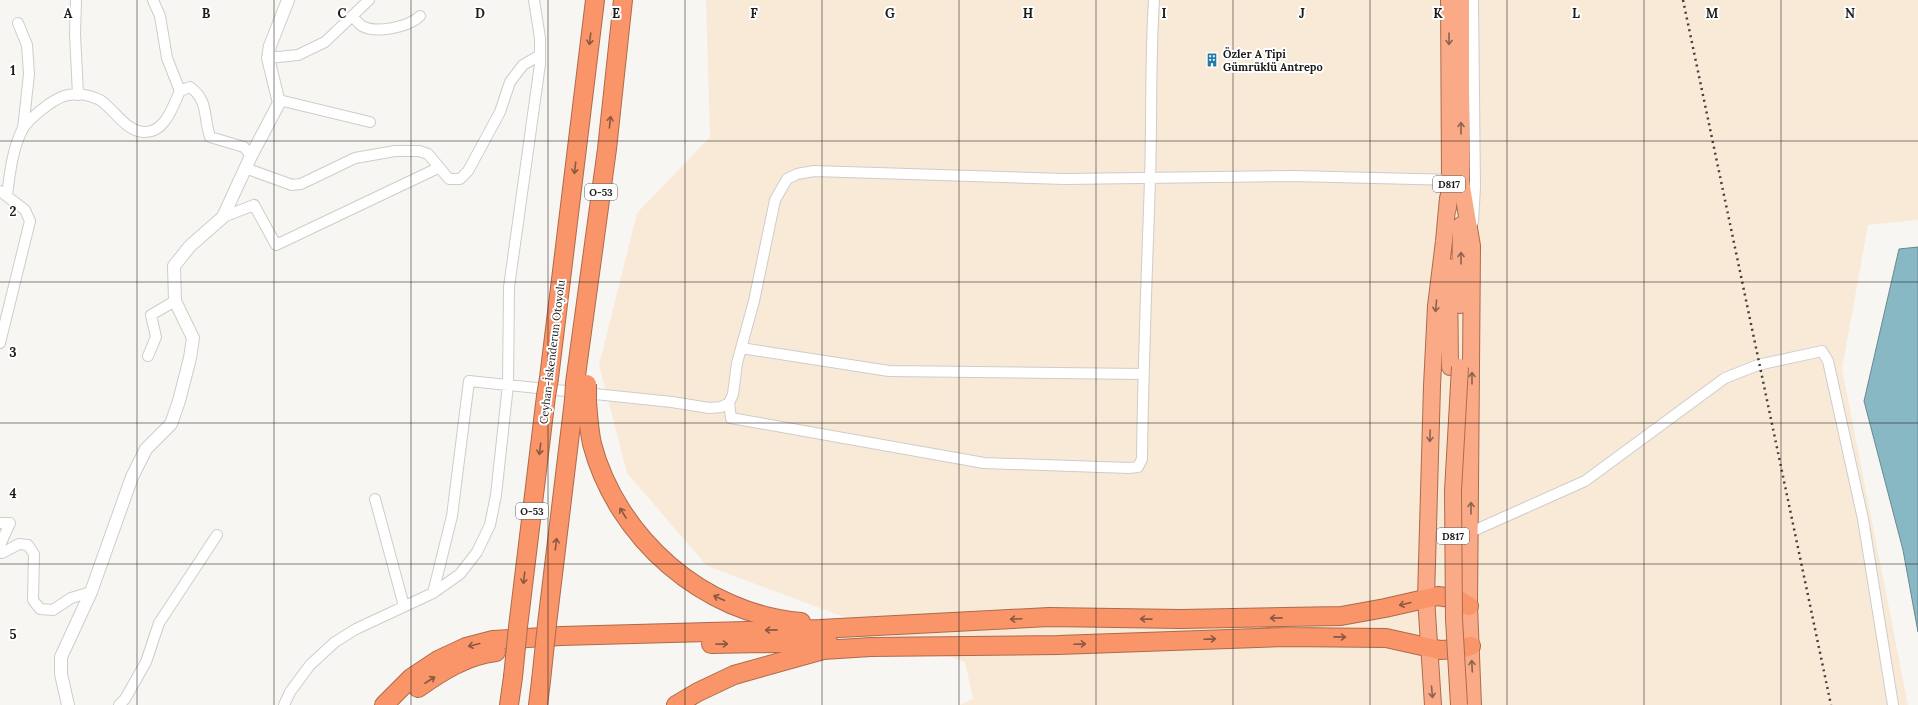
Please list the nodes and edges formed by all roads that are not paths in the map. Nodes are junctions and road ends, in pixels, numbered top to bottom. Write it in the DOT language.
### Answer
graph roads {
  1 [pos="76,0"];
  2 [pos="152,0"];
  3 [pos="288,0"];
  4 [pos="369,0"];
  5 [pos="534,0"];
  6 [pos="595,0"];
  7 [pos="623,0"];
  8 [pos="1154,0"];
  9 [pos="1449,0"];
  10 [pos="1461,0"];
  11 [pos="1473,0"];
  12 [pos="420,16"];
  13 [pos="353,17"];
  14 [pos="18,23"];
  15 [pos="540,55"];
  16 [pos="268,58"];
  17 [pos="180,91"];
  18 [pos="78,95"];
  19 [pos="279,100"];
  20 [pos="370,122"];
  21 [pos="23,129"];
  22 [pos="251,156"];
  23 [pos="245,168"];
  24 [pos="438,168"];
  25 [pos="1150,178"];
  26 [pos="1456,180"];
  27 [pos="4,193"];
  28 [pos="1448,198"];
  29 [pos="223,217"];
  30 [pos="1472,246"];
  31 [pos="175,301"];
  32 [pos="0,344"];
  33 [pos="741,348"];
  34 [pos="148,356"];
  35 [pos="1455,367"];
  36 [pos="1143,374"];
  37 [pos="508,385"];
  38 [pos="581,392"];
  39 [pos="729,403"];
  40 [pos="375,499"];
  41 [pos="0,523"];
  42 [pos="1471,532"];
  43 [pos="217,535"];
  44 [pos="0,545"];
  45 [pos="0,552"];
  46 [pos="91,592"];
  47 [pos="433,592"];
  48 [pos="1426,598"];
  49 [pos="404,606"];
  50 [pos="1469,606"];
  51 [pos="908,625"];
  52 [pos="1041,646"];
  53 [pos="1428,646"];
  54 [pos="1471,646"];
  55 [pos="509,703"];
  56 [pos="68,705"];
  57 [pos="119,705"];
  58 [pos="284,705"];
  59 [pos="384,705"];
  60 [pos="400,705"];
  61 [pos="538,705"];
  62 [pos="676,705"];
  63 [pos="1433,705"];
  64 [pos="1449,705"];
  65 [pos="1459,705"];
  66 [pos="1473,705"];
  67 [pos="1893,705"];
  1 -- 18 [label="street"];
  2 -- 17 [label="street"];
  3 -- 16 [label="street"];
  4 -- 13 [label="street"];
  5 -- 15 [label="street"];
  6 -- 55 [label="highway, Ceyhan-İskenderun Otoyolu / O-53, one-way, bridge"];
  38 -- 7 [label="highway, O-53, one-way"];
  8 -- 25 [label="street"];
  9 -- 26 [label="highway, D817, one-way"];
  26 -- 10 [label="highway, D817, one-way"];
  11 -- 30 [label="street"];
  12 -- 13 [label="street"];
  13 -- 16 [label="street"];
  14 -- 21 [label="street"];
  15 -- 24 [label="street"];
  15 -- 37 [label="street"];
  16 -- 19 [label="street"];
  17 -- 18 [label="street"];
  17 -- 22 [label="street"];
  18 -- 21 [label="street"];
  19 -- 20 [label="street"];
  19 -- 22 [label="street"];
  21 -- 27 [label="street"];
  22 -- 23 [label="street"];
  23 -- 24 [label="street"];
  23 -- 29 [label="street"];
  24 -- 29 [label="street"];
  25 -- 26 [label="street"];
  25 -- 33 [label="street"];
  25 -- 36 [label="street"];
  26 -- 28 [label="highway, D817"];
  26 -- 30 [label="highway"];
  35 -- 26 [label="highway, D817, one-way"];
  27 -- 32 [label="street"];
  28 -- 35 [label="highway, D817"];
  28 -- 48 [label="highway, one-way"];
  29 -- 31 [label="street"];
  42 -- 30 [label="highway, one-way"];
  31 -- 34 [label="street"];
  31 -- 46 [label="street"];
  33 -- 36 [label="street"];
  33 -- 39 [label="street"];
  35 -- 64 [label="highway, D817"];
  35 -- 65 [label="highway, D817, bridge"];
  36 -- 39 [label="street"];
  37 -- 39 [label="street"];
  37 -- 47 [label="street"];
  37 -- 47 [label="street"];
  51 -- 38 [label="highway, one-way"];
  61 -- 38 [label="highway, O-53, one-way, bridge"];
  40 -- 49 [label="street"];
  41 -- 44 [label="street"];
  42 -- 50 [label="highway"];
  42 -- 67 [label="street"];
  43 -- 57 [label="street"];
  45 -- 46 [label="street"];
  46 -- 56 [label="street"];
  47 -- 49 [label="street"];
  48 -- 50 [label="highway"];
  48 -- 51 [label="highway, one-way"];
  48 -- 53 [label="highway"];
  49 -- 58 [label="street"];
  50 -- 54 [label="highway"];
  51 -- 59 [label="highway, one-way"];
  52 -- 53 [label="highway, one-way"];
  60 -- 52 [label="highway, one-way"];
  52 -- 62 [label="highway"];
  53 -- 54 [label="highway"];
  53 -- 63 [label="highway, one-way"];
  66 -- 54 [label="highway, one-way"];
}
